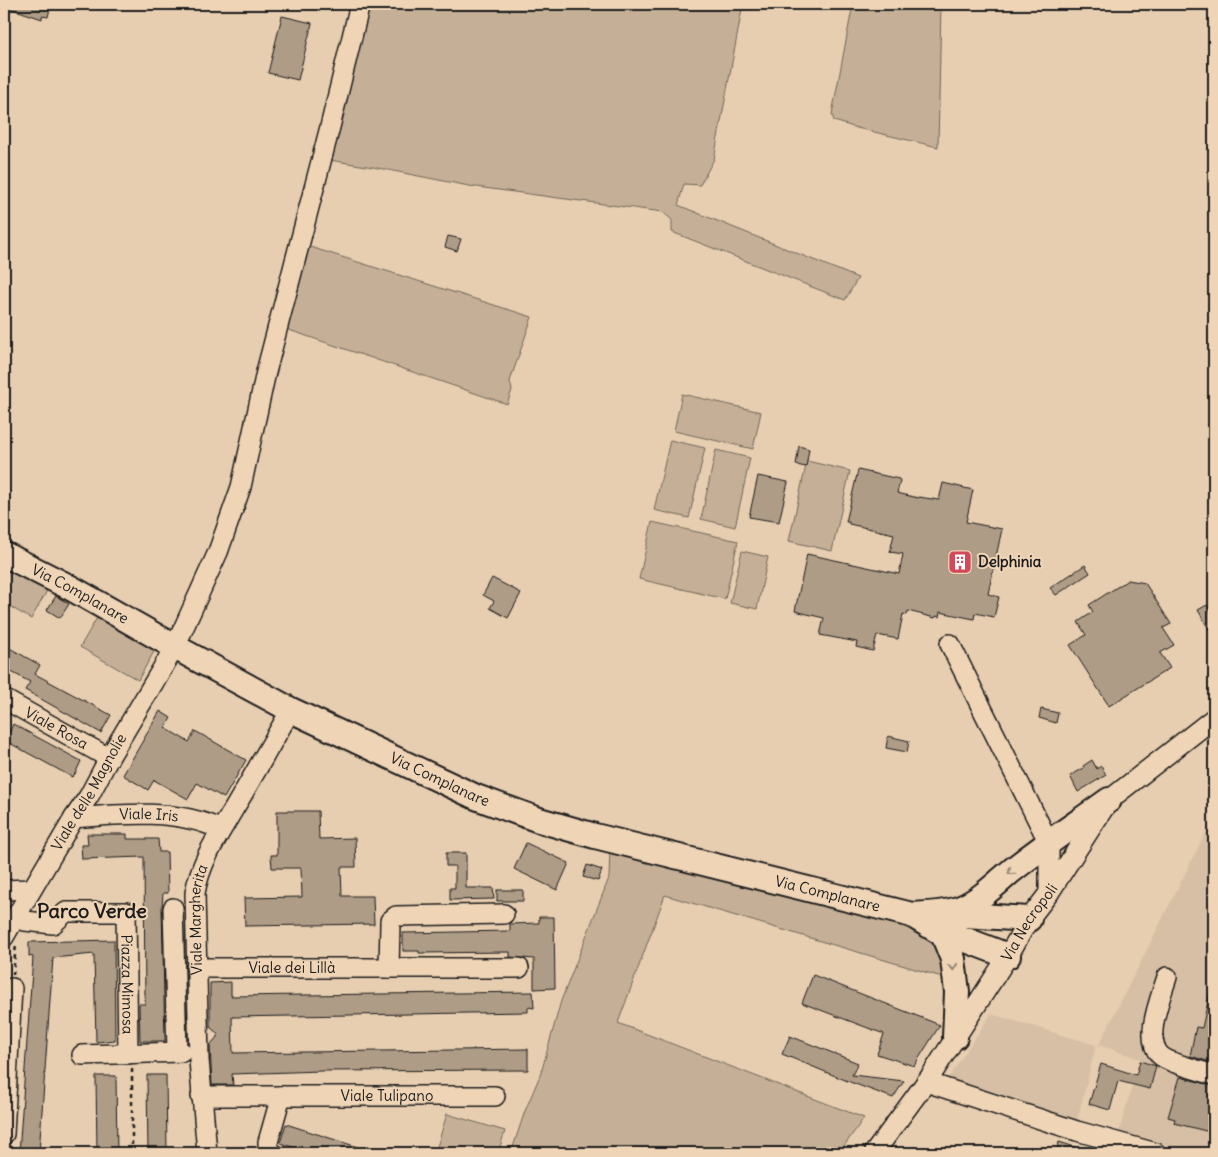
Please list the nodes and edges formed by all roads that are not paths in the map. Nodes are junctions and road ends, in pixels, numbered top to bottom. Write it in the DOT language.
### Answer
graph roads {
  1 [pos="360,4"];
  2 [pos="4,554"];
  3 [pos="950,644"];
  4 [pos="175,647"];
  5 [pos="4,699"];
  6 [pos="291,710"];
  7 [pos="1214,718"];
  8 [pos="109,758"];
  9 [pos="1110,800"];
  10 [pos="74,818"];
  11 [pos="221,830"];
  12 [pos="1049,843"];
  13 [pos="31,889"];
  14 [pos="4,890"];
  15 [pos="1049,893"];
  16 [pos="173,908"];
  17 [pos="504,914"];
  18 [pos="21,918"];
  19 [pos="927,918"];
  20 [pos="1029,919"];
  21 [pos="4,937"];
  22 [pos="1008,956"];
  23 [pos="196,968"];
  24 [pos="389,968"];
  25 [pos="519,968"];
  26 [pos="1167,977"];
  27 [pos="12,988"];
  28 [pos="955,1037"];
  29 [pos="199,1051"];
  30 [pos="179,1052"];
  31 [pos="130,1054"];
  32 [pos="82,1055"];
  33 [pos="1214,1075"];
  34 [pos="926,1082"];
  35 [pos="201,1096"];
  36 [pos="281,1096"];
  37 [pos="495,1096"];
  38 [pos="4,1134"];
  39 [pos="207,1153"];
  40 [pos="273,1153"];
  41 [pos="874,1153"];
  42 [pos="1156,1153"];
  1 -- 4 [label="street, Viale delle Magnolie"];
  2 -- 4 [label="main road, Via Complanare"];
  3 -- 12 [label="street"];
  4 -- 6 [label="main road, Via Complanare"];
  4 -- 8 [label="street, Viale delle Magnolie"];
  5 -- 8 [label="street, Viale Rosa"];
  6 -- 11 [label="street, Viale Margherita"];
  6 -- 19 [label="main road, Via Complanare"];
  7 -- 9 [label="street, Via Necropoli"];
  8 -- 10 [label="street, Viale delle Magnolie"];
  9 -- 12 [label="main road"];
  9 -- 15 [label="street, Via Necropoli"];
  10 -- 11 [label="street, Viale Iris"];
  10 -- 13 [label="street, Viale delle Magnolie"];
  11 -- 23 [label="street, Viale Margherita"];
  12 -- 15 [label="street"];
  12 -- 19 [label="main road, one-way"];
  13 -- 14 [label="street"];
  13 -- 18 [label="street, Viale delle Magnolie"];
  15 -- 20 [label="street, Via Necropoli"];
  16 -- 30 [label="street, Viale Margherita"];
  17 -- 24 [label="street"];
  18 -- 21 [label="street, Viale delle Magnolie"];
  18 -- 31 [label="street, Piazza Mimosa"];
  19 -- 20 [label="main road"];
  19 -- 22 [label="main road"];
  19 -- 28 [label="main road, one-way"];
  20 -- 22 [label="street, Via Necropoli"];
  22 -- 28 [label="street, Via Necropoli"];
  23 -- 24 [label="street, Viale dei Lillà"];
  23 -- 29 [label="street, Viale Margherita"];
  24 -- 25 [label="street, Viale dei Lillà"];
  26 -- 33 [label="street"];
  27 -- 38 [label="street"];
  28 -- 34 [label="street, Via Necropoli"];
  29 -- 30 [label="street, Piazza Mimosa"];
  29 -- 35 [label="street, Viale Margherita"];
  30 -- 31 [label="street, Piazza Mimosa"];
  31 -- 32 [label="street, Piazza Mimosa"];
  34 -- 41 [label="street, Via Necropoli"];
  34 -- 42 [label="street"];
  35 -- 36 [label="street, Viale Tulipano"];
  35 -- 39 [label="street, Viale Margherita"];
  36 -- 37 [label="street, Viale Tulipano"];
  36 -- 40 [label="street"];
}
